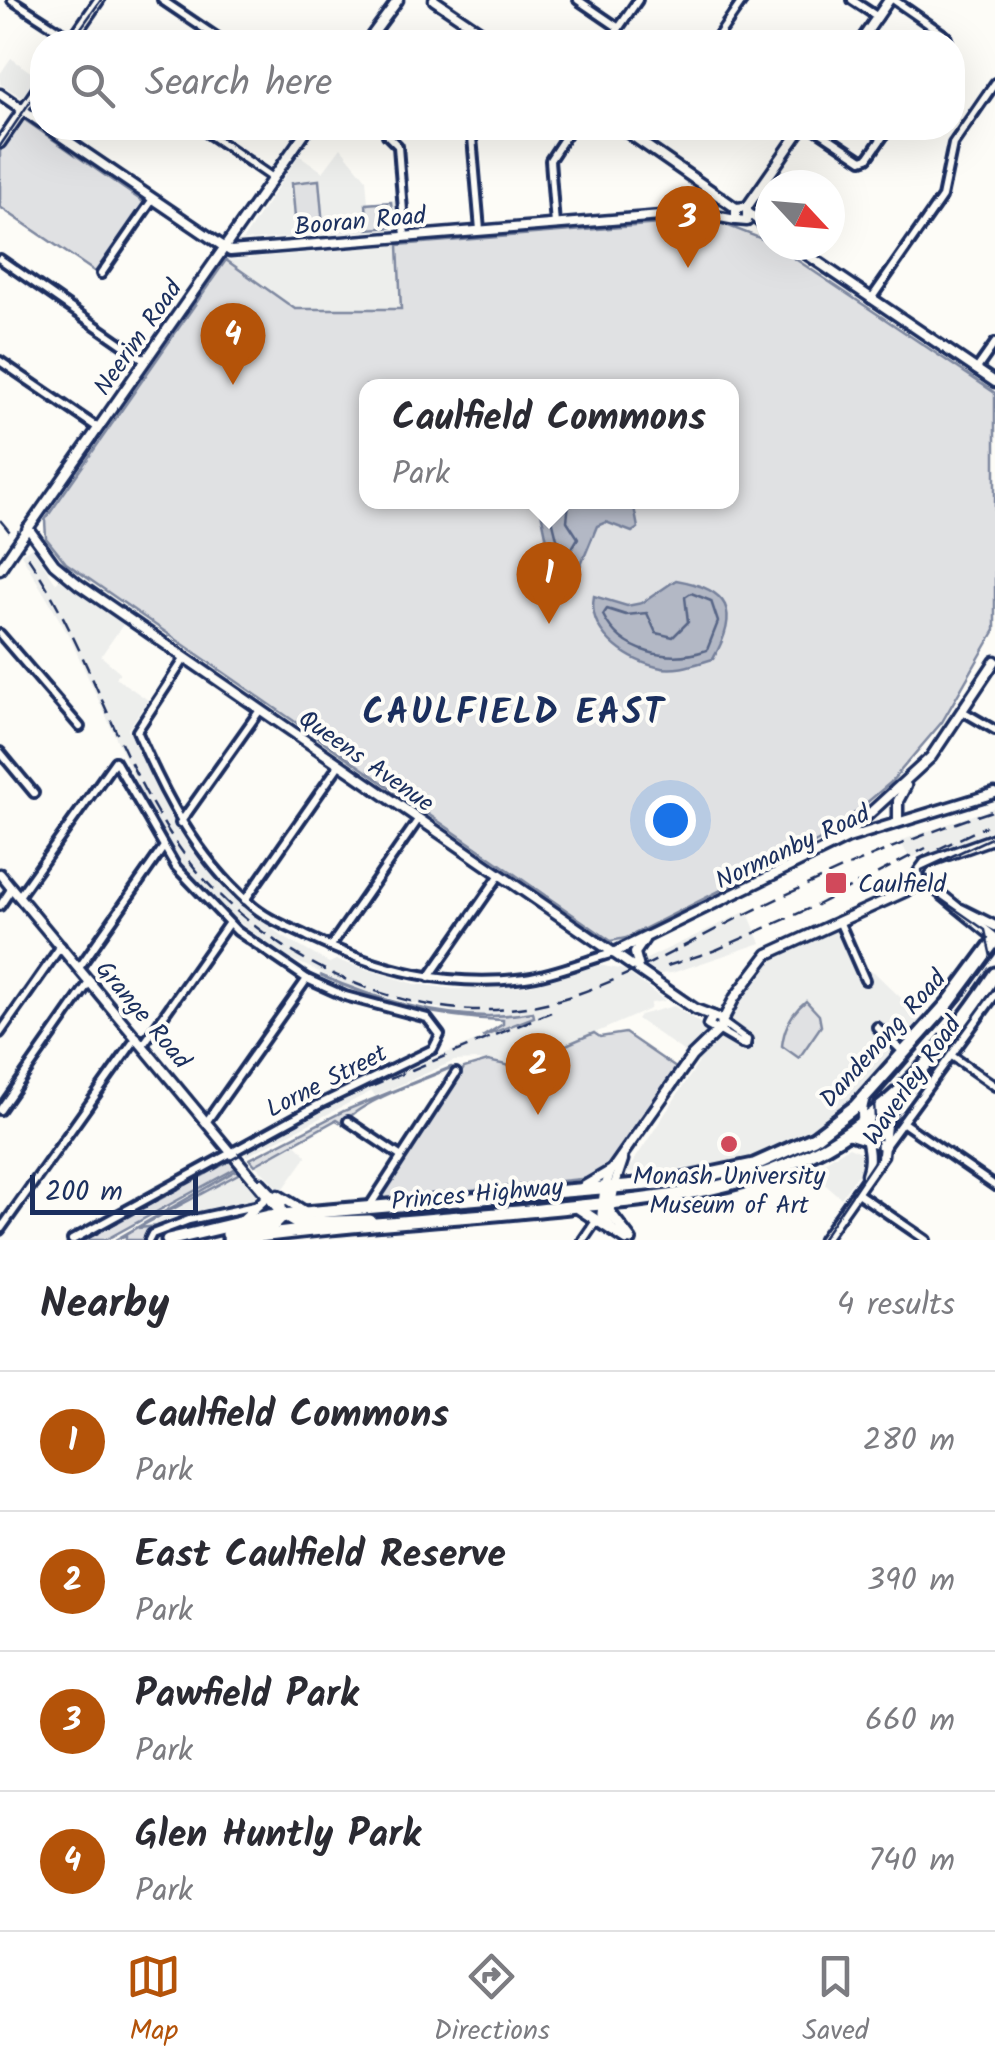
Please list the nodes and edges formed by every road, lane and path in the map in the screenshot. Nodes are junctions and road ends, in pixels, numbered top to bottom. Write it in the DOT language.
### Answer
graph roads {
  1 [pos="12,0"];
  2 [pos="99,0"];
  3 [pos="162,0"];
  4 [pos="434,0"];
  5 [pos="578,0"];
  6 [pos="638,0"];
  7 [pos="743,0"];
  8 [pos="852,0"];
  9 [pos="892,0"];
  10 [pos="396,1"];
  11 [pos="878,17"];
  12 [pos="619,28"];
  13 [pos="57,30"];
  14 [pos="80,30"];
  15 [pos="206,30"];
  16 [pos="378,30"];
  17 [pos="478,30"];
  18 [pos="722,30"];
  19 [pos="869,30"];
  20 [pos="937,30"];
  21 [pos="995,84"];
  22 [pos="0,94"];
  23 [pos="30,100"];
  24 [pos="23,110"];
  25 [pos="30,115"];
  26 [pos="965,127"];
  27 [pos="67,140"];
  28 [pos="218,140"];
  29 [pos="300,140"];
  30 [pos="392,140"];
  31 [pos="472,140"];
  32 [pos="563,140"];
  33 [pos="638,140"];
  34 [pos="647,140"];
  35 [pos="794,140"];
  36 [pos="832,140"];
  37 [pos="881,140"];
  38 [pos="956,140"];
  39 [pos="0,143"];
  40 [pos="644,144"];
  41 [pos="273,178"];
  42 [pos="714,192"];
  43 [pos="153,199"];
  44 [pos="735,208"];
  45 [pos="698,213"];
  46 [pos="712,214"];
  47 [pos="744,216"];
  48 [pos="755,222"];
  49 [pos="555,224"];
  50 [pos="480,230"];
  51 [pos="406,236"];
  52 [pos="223,248"];
  53 [pos="0,259"];
  54 [pos="816,260"];
  55 [pos="101,274"];
  56 [pos="872,298"];
  57 [pos="995,342"];
  58 [pos="146,360"];
  59 [pos="0,361"];
  60 [pos="976,370"];
  61 [pos="995,382"];
  62 [pos="98,428"];
  63 [pos="26,531"];
  64 [pos="0,569"];
  65 [pos="0,634"];
  66 [pos="185,658"];
  67 [pos="995,661"];
  68 [pos="260,710"];
  69 [pos="964,712"];
  70 [pos="80,727"];
  71 [pos="995,730"];
  72 [pos="0,752"];
  73 [pos="339,765"];
  74 [pos="908,782"];
  75 [pos="34,792"];
  76 [pos="995,793"];
  77 [pos="873,812"];
  78 [pos="418,820"];
  79 [pos="898,822"];
  80 [pos="180,823"];
  81 [pos="876,828"];
  82 [pos="995,838"];
  83 [pos="842,840"];
  84 [pos="162,848"];
  85 [pos="0,874"];
  86 [pos="499,876"];
  87 [pos="922,884"];
  88 [pos="16,892"];
  89 [pos="245,900"];
  90 [pos="0,906"];
  91 [pos="956,908"];
  92 [pos="840,921"];
  93 [pos="228,924"];
  94 [pos="995,926"];
  95 [pos="647,937"];
  96 [pos="995,939"];
  97 [pos="61,946"];
  98 [pos="330,947"];
  99 [pos="613,953"];
  100 [pos="79,968"];
  101 [pos="995,974"];
  102 [pos="645,975"];
  103 [pos="428,978"];
  104 [pos="307,979"];
  105 [pos="865,980"];
  106 [pos="90,981"];
  107 [pos="993,998"];
  108 [pos="968,1014"];
  109 [pos="716,1023"];
  110 [pos="877,1027"];
  111 [pos="0,1033"];
  112 [pos="140,1041"];
  113 [pos="743,1041"];
  114 [pos="904,1053"];
  115 [pos="952,1056"];
  116 [pos="456,1072"];
  117 [pos="995,1086"];
  118 [pos="900,1091"];
  119 [pos="865,1096"];
  120 [pos="0,1110"];
  121 [pos="207,1121"];
  122 [pos="348,1121"];
  123 [pos="862,1122"];
  124 [pos="905,1124"];
  125 [pos="846,1133"];
  126 [pos="870,1142"];
  127 [pos="886,1146"];
  128 [pos="233,1151"];
  129 [pos="400,1156"];
  130 [pos="624,1156"];
  131 [pos="613,1169"];
  132 [pos="864,1180"];
  133 [pos="995,1186"];
  134 [pos="610,1187"];
  135 [pos="579,1189"];
  136 [pos="856,1192"];
  137 [pos="268,1194"];
  138 [pos="633,1201"];
  139 [pos="605,1203"];
  140 [pos="260,1205"];
  141 [pos="576,1206"];
  142 [pos="368,1208"];
  143 [pos="305,1212"];
  144 [pos="344,1214"];
  145 [pos="283,1215"];
  146 [pos="243,1219"];
  147 [pos="596,1221"];
  148 [pos="378,1224"];
  149 [pos="0,1230"];
  150 [pos="616,1230"];
  151 [pos="244,1239"];
  152 [pos="72,1240"];
  153 [pos="150,1240"];
  154 [pos="168,1240"];
  155 [pos="221,1240"];
  156 [pos="228,1240"];
  157 [pos="583,1240"];
  158 [pos="629,1240"];
  159 [pos="823,1240"];
  160 [pos="926,1240"];
  1 -- 13 [label="street"];
  2 -- 14 [label="street"];
  3 -- 15 [label="street"];
  4 -- 17 [label="street"];
  5 -- 12 [label="street"];
  6 -- 12 [label="street"];
  7 -- 18 [label="street"];
  8 -- 11 [label="street"];
  9 -- 11 [label="street"];
  9 -- 20 [label="street"];
  10 -- 16 [label="street"];
  11 -- 19 [label="street"];
  21 -- 26 [label="street"];
  22 -- 24 [label="street"];
  23 -- 24 [label="street"];
  24 -- 25 [label="street"];
  24 -- 39 [label="street"];
  27 -- 43 [label="street"];
  28 -- 41 [label="street"];
  29 -- 41 [label="street, Neerim Road"];
  30 -- 51 [label="street"];
  31 -- 50 [label="street"];
  32 -- 49 [label="street"];
  33 -- 40 [label="street"];
  34 -- 40 [label="street"];
  35 -- 47 [label="street"];
  36 -- 37 [label="street"];
  38 -- 56 [label="street"];
  40 -- 42 [label="street"];
  41 -- 52 [label="street, Neerim Road"];
  42 -- 44 [label="street"];
  42 -- 45 [label="street"];
  43 -- 52 [label="street"];
  43 -- 55 [label="street"];
  44 -- 46 [label="street, Booran Road"];
  44 -- 47 [label="street, Booran Road"];
  45 -- 46 [label="street, Booran Road"];
  45 -- 49 [label="street, Booran Road"];
  46 -- 47 [label="street, Booran Road"];
  47 -- 48 [label="street"];
  49 -- 50 [label="street, Booran Road"];
  50 -- 51 [label="street, Booran Road"];
  51 -- 52 [label="street, Booran Road"];
  52 -- 58 [label="street, Neerim Road"];
  53 -- 58 [label="street"];
  54 -- 56 [label="street"];
  56 -- 60 [label="street"];
  57 -- 60 [label="street"];
  58 -- 62 [label="street, Neerim Road"];
  59 -- 62 [label="street"];
  60 -- 61 [label="street"];
  62 -- 63 [label="street, Neerim Road"];
  63 -- 64 [label="street, Neerim Road, bridge"];
  63 -- 66 [label="street, Queens Avenue"];
  65 -- 70 [label="street"];
  66 -- 68 [label="street, Queens Avenue"];
  66 -- 80 [label="street"];
  67 -- 69 [label="street"];
  68 -- 73 [label="street, Queens Avenue"];
  68 -- 80 [label="street"];
  69 -- 71 [label="street"];
  69 -- 74 [label="street"];
  72 -- 75 [label="street"];
  73 -- 78 [label="street, Queens Avenue"];
  73 -- 89 [label="street"];
  74 -- 77 [label="street"];
  74 -- 79 [label="street"];
  76 -- 79 [label="street, Normanby Road"];
  77 -- 81 [label="street"];
  77 -- 83 [label="street"];
  78 -- 86 [label="street, Queens Avenue"];
  78 -- 98 [label="street"];
  79 -- 81 [label="street, Normanby Road"];
  80 -- 89 [label="street"];
  81 -- 83 [label="street, Normanby Road"];
  82 -- 87 [label="street"];
  83 -- 95 [label="street, Normanby Road"];
  84 -- 88 [label="street"];
  84 -- 93 [label="street"];
  84 -- 100 [label="street"];
  85 -- 88 [label="street, Grange Road"];
  86 -- 99 [label="street, Queens Avenue"];
  86 -- 103 [label="street"];
  87 -- 91 [label="street"];
  87 -- 92 [label="street"];
  88 -- 90 [label="street"];
  88 -- 97 [label="street, Grange Road"];
  89 -- 98 [label="street"];
  91 -- 94 [label="street"];
  91 -- 96 [label="street"];
  92 -- 105 [label="street"];
  92 -- 109 [label="street"];
  93 -- 104 [label="street"];
  93 -- 112 [label="street"];
  95 -- 99 [label="street, Normanby Road"];
  95 -- 102 [label="street"];
  96 -- 114 [label="highway, Dandenong Road"];
  97 -- 100 [label="street, Grange Road"];
  97 -- 111 [label="street"];
  98 -- 103 [label="street"];
  99 -- 102 [label="street, Queens Avenue"];
  99 -- 103 [label="street"];
  100 -- 106 [label="street, Grange Road"];
  101 -- 108 [label="highway, Dandenong Road"];
  102 -- 109 [label="street, Queens Avenue"];
  104 -- 121 [label="street"];
  104 -- 128 [label="street, Lorne Street"];
  106 -- 112 [label="street, Grange Road"];
  106 -- 120 [label="street"];
  107 -- 108 [label="street, Waverley Road"];
  107 -- 115 [label="street, Waverley Road"];
  108 -- 118 [label="highway, Dandenong Road"];
  109 -- 113 [label="street, Queens Avenue"];
  109 -- 130 [label="street"];
  110 -- 114 [label="street"];
  112 -- 121 [label="street, Grange Road"];
  112 -- 149 [label="street"];
  114 -- 119 [label="highway, Dandenong Road"];
  115 -- 117 [label="street"];
  115 -- 124 [label="street, Waverley Road"];
  116 -- 129 [label="street"];
  118 -- 123 [label="highway, Dandenong Road"];
  118 -- 127 [label="street"];
  119 -- 123 [label="street, Waverley Road"];
  119 -- 134 [label="highway, Dandenong Road"];
  121 -- 128 [label="street, Grange Road"];
  122 -- 129 [label="street"];
  123 -- 125 [label="highway, Dandenong Road"];
  123 -- 126 [label="street, Waverley Road"];
  124 -- 127 [label="street, Waverley Road"];
  124 -- 133 [label="street"];
  125 -- 126 [label="street"];
  125 -- 138 [label="highway, Dandenong Road"];
  126 -- 127 [label="street"];
  126 -- 132 [label="street, Waverley Road"];
  127 -- 132 [label="street, Waverley Road"];
  128 -- 137 [label="street, Grange Road"];
  128 -- 152 [label="street, Lorne Street"];
  129 -- 142 [label="street"];
  130 -- 131 [label="street"];
  130 -- 134 [label="street"];
  131 -- 134 [label="street"];
  131 -- 135 [label="street"];
  132 -- 136 [label="street, Waverley Road"];
  134 -- 135 [label="highway, Princes Highway"];
  134 -- 139 [label="main road"];
  135 -- 142 [label="highway, Princes Highway"];
  136 -- 159 [label="street, Waverley Road"];
  136 -- 160 [label="street"];
  137 -- 140 [label="street"];
  137 -- 143 [label="street"];
  137 -- 145 [label="street, Grange Road"];
  138 -- 139 [label="highway, Dandenong Road"];
  138 -- 150 [label="main road"];
  139 -- 141 [label="highway, Princes Highway"];
  139 -- 150 [label="main road"];
  140 -- 146 [label="street"];
  140 -- 153 [label="street"];
  141 -- 147 [label="main road"];
  141 -- 148 [label="highway, Princes Highway"];
  142 -- 144 [label="highway, Princes Highway"];
  143 -- 144 [label="highway, Princes Highway"];
  143 -- 145 [label="highway, Princes Highway"];
  144 -- 145 [label="highway"];
  144 -- 148 [label="highway"];
  145 -- 146 [label="highway, Princes Highway"];
  145 -- 155 [label="highway"];
  146 -- 154 [label="highway, Princes Highway"];
  147 -- 150 [label="main road"];
  147 -- 157 [label="street"];
  148 -- 151 [label="highway, Princes Highway"];
  150 -- 158 [label="main road"];
  151 -- 156 [label="highway, Princes Highway"];
}
